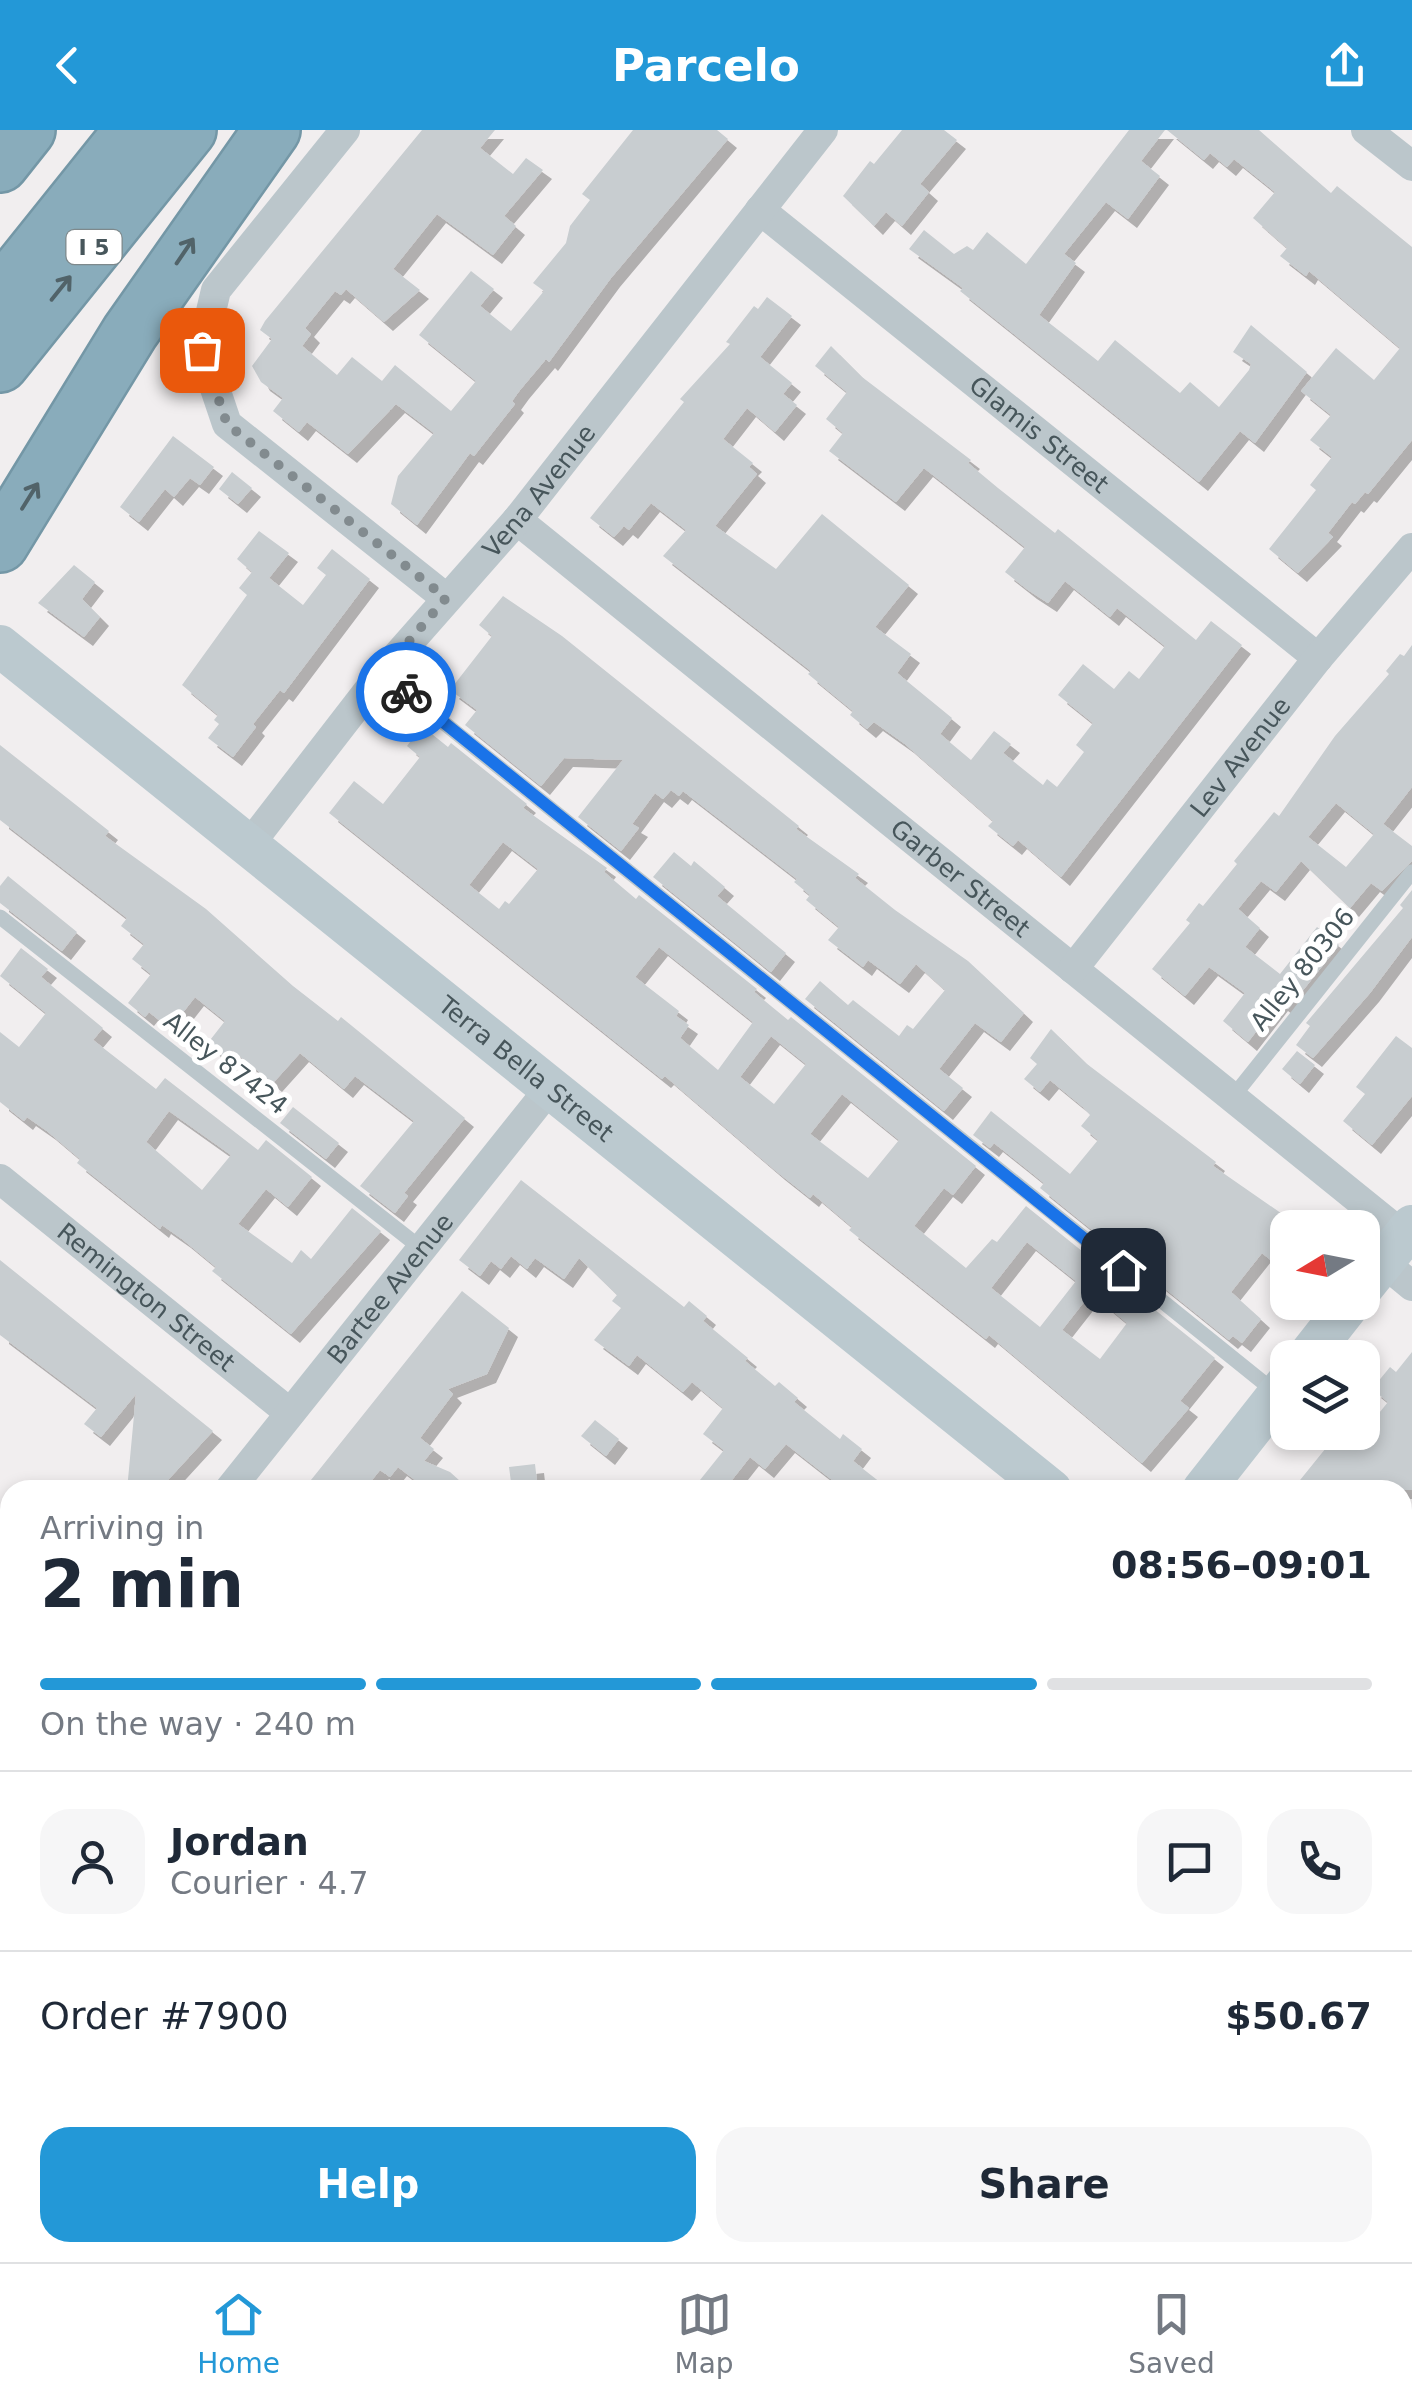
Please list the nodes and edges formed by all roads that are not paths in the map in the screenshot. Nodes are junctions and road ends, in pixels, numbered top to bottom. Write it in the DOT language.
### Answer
graph roads {
  1 [pos="27,130"];
  2 [pos="96,130"];
  3 [pos="133,130"];
  4 [pos="188,130"];
  5 [pos="272,130"];
  6 [pos="345,130"];
  7 [pos="823,130"];
  8 [pos="1366,130"];
  9 [pos="0,164"];
  10 [pos="1412,166"];
  11 [pos="760,210"];
  12 [pos="0,250"];
  13 [pos="0,296"];
  14 [pos="0,364"];
  15 [pos="517,520"];
  16 [pos="0,544"];
  17 [pos="1412,548"];
  18 [pos="446,598"];
  19 [pos="0,646"];
  20 [pos="1318,658"];
  21 [pos="382,673"];
  22 [pos="249,845"];
  23 [pos="1412,872"];
  24 [pos="0,917"];
  25 [pos="1072,968"];
  26 [pos="550,1088"];
  27 [pos="1232,1098"];
  28 [pos="0,1178"];
  29 [pos="422,1249"];
  30 [pos="1395,1260"];
  31 [pos="1337,1320"];
  32 [pos="1321,1340"];
  33 [pos="1270,1378"];
  34 [pos="1270,1403"];
  35 [pos="290,1413"];
  36 [pos="237,1480"];
  37 [pos="1039,1480"];
  38 [pos="1210,1480"];
  1 -- 9 [label="highway"];
  2 -- 12 [label="highway"];
  3 -- 13 [label="highway"];
  14 -- 4 [label="highway, I 5, one-way"];
  16 -- 5 [label="highway, one-way"];
  6 -- 18 [label="street"];
  7 -- 11 [label="street, Vena Avenue"];
  8 -- 10 [label="street"];
  11 -- 15 [label="street, Vena Avenue"];
  11 -- 20 [label="street, Glamis Street"];
  15 -- 18 [label="street, Vena Avenue"];
  15 -- 25 [label="street, Garber Street"];
  17 -- 20 [label="street, Lev Avenue"];
  18 -- 21 [label="street, Vena Avenue"];
  19 -- 22 [label="main road, Terra Bella Street"];
  20 -- 25 [label="street, Lev Avenue"];
  21 -- 22 [label="street, Vena Avenue"];
  21 -- 33 [label="lane"];
  22 -- 26 [label="main road, Terra Bella Street"];
  23 -- 27 [label="lane, Alley 80306"];
  24 -- 29 [label="lane, Alley 87424"];
  25 -- 27 [label="street, Garber Street"];
  26 -- 29 [label="street, Bartee Avenue"];
  26 -- 37 [label="main road, Terra Bella Street"];
  27 -- 30 [label="street, Garber Street"];
  28 -- 35 [label="street, Remington Street"];
  29 -- 35 [label="street, Bartee Avenue"];
  31 -- 32 [label="main road"];
  34 -- 38 [label="main road"];
  35 -- 36 [label="street, Bartee Avenue"];
}
